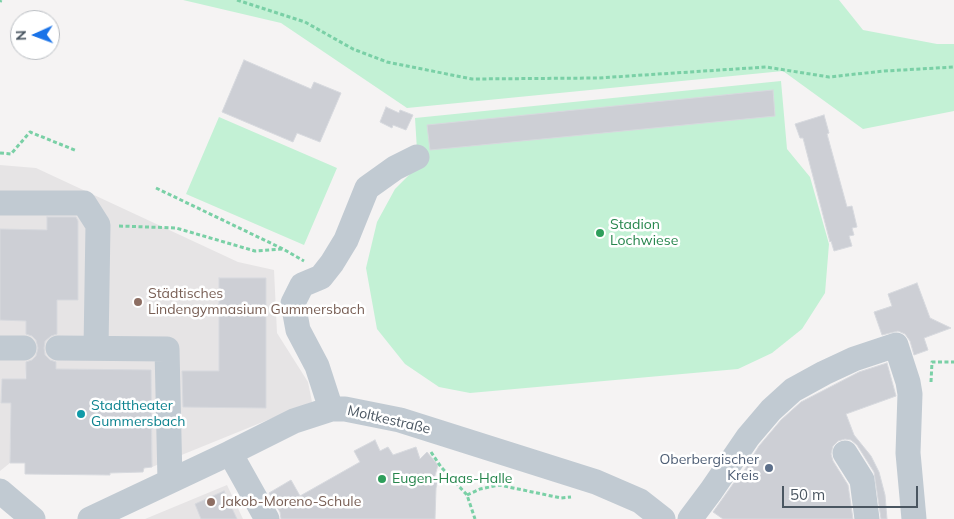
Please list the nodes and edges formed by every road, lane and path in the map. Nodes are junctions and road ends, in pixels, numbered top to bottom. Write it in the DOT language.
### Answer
graph roads {
  1 [pos="238,0"];
  2 [pos="954,67"];
  3 [pos="77,151"];
  4 [pos="0,153"];
  5 [pos="417,157"];
  6 [pos="156,188"];
  7 [pos="0,203"];
  8 [pos="98,226"];
  9 [pos="283,249"];
  10 [pos="324,273"];
  11 [pos="0,348"];
  12 [pos="24,348"];
  13 [pos="58,348"];
  14 [pos="96,348"];
  15 [pos="954,362"];
  16 [pos="930,384"];
  17 [pos="331,409"];
  18 [pos="425,446"];
  19 [pos="230,453"];
  20 [pos="845,453"];
  21 [pos="170,481"];
  22 [pos="596,482"];
  23 [pos="0,491"];
  24 [pos="467,495"];
  25 [pos="33,519"];
  26 [pos="90,519"];
  27 [pos="267,519"];
  28 [pos="475,519"];
  29 [pos="663,519"];
  30 [pos="690,519"];
  31 [pos="867,519"];
  32 [pos="914,519"];
  1 -- 2 [label="path"];
  3 -- 4 [label="path"];
  5 -- 10 [label="street"];
  6 -- 9 [label="path"];
  7 -- 8 [label="street"];
  8 -- 9 [label="path"];
  8 -- 14 [label="street"];
  9 -- 10 [label="path"];
  10 -- 17 [label="street"];
  11 -- 12 [label="street"];
  13 -- 14 [label="street"];
  14 -- 21 [label="street"];
  15 -- 16 [label="path"];
  17 -- 19 [label="street, Moltkestraße"];
  17 -- 22 [label="street, Moltkestraße"];
  18 -- 24 [label="path"];
  19 -- 21 [label="street, Moltkestraße"];
  19 -- 27 [label="street"];
  20 -- 31 [label="street"];
  21 -- 26 [label="street, Moltkestraße"];
  22 -- 24 [label="path"];
  22 -- 29 [label="street, Moltkestraße"];
  23 -- 25 [label="street"];
  24 -- 28 [label="path"];
  30 -- 32 [label="street"];
}
